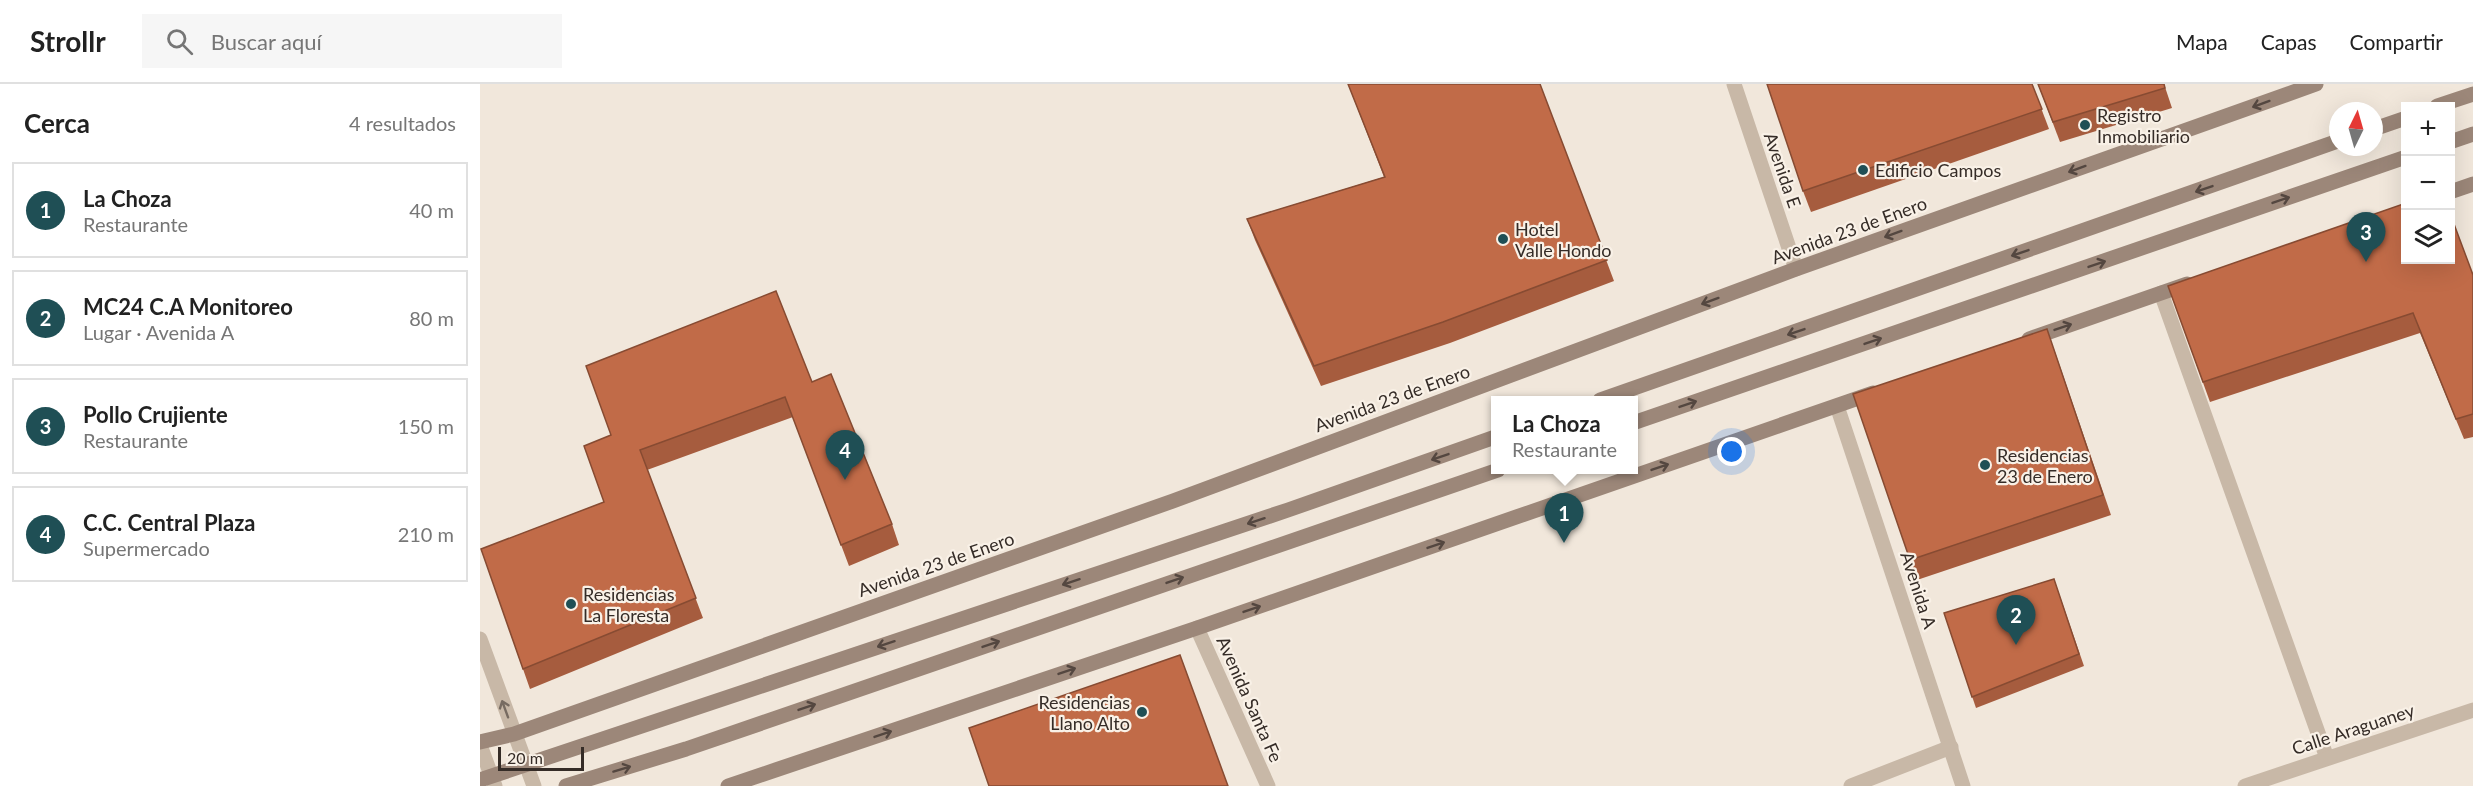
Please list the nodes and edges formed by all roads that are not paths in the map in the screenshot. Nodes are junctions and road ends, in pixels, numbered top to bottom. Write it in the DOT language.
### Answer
graph roads {
  1 [pos="1734,84"];
  2 [pos="2316,84"];
  3 [pos="2473,94"];
  4 [pos="2449,102"];
  5 [pos="2401,120"];
  6 [pos="2383,126"];
  7 [pos="2473,134"];
  8 [pos="2455,141"];
  9 [pos="2329,144"];
  10 [pos="2401,159"];
  11 [pos="2473,184"];
  12 [pos="2455,191"];
  13 [pos="1796,269"];
  14 [pos="2206,277"];
  15 [pos="2161,293"];
  16 [pos="2016,344"];
  17 [pos="1893,386"];
  18 [pos="1611,396"];
  19 [pos="1837,406"];
  20 [pos="1638,421"];
  21 [pos="1491,438"];
  22 [pos="1491,472"];
  23 [pos="1197,628"];
  24 [pos="480,639"];
  25 [pos="2473,710"];
  26 [pos="514,734"];
  27 [pos="480,744"];
  28 [pos="1951,747"];
  29 [pos="2327,758"];
  30 [pos="525,764"];
  31 [pos="489,780"];
  32 [pos="534,786"];
  33 [pos="566,786"];
  34 [pos="728,786"];
  35 [pos="1268,786"];
  36 [pos="1851,786"];
  37 [pos="1963,786"];
  38 [pos="2245,786"];
  1 -- 13 [label="street, Avenida E"];
  2 -- 13 [label="street, Avenida 23 de Enero, one-way"];
  3 -- 4 [label="street"];
  5 -- 6 [label="street"];
  7 -- 8 [label="street"];
  9 -- 18 [label="street, one-way"];
  20 -- 10 [label="street, one-way"];
  11 -- 12 [label="street"];
  13 -- 26 [label="street, Avenida 23 de Enero, one-way"];
  14 -- 15 [label="street"];
  16 -- 15 [label="street, one-way"];
  15 -- 29 [label="street"];
  17 -- 19 [label="street"];
  23 -- 19 [label="street, one-way"];
  19 -- 28 [label="street, Avenida A"];
  21 -- 30 [label="street, one-way"];
  33 -- 22 [label="street, one-way"];
  34 -- 23 [label="street, one-way"];
  23 -- 35 [label="street, Avenida Santa Fe"];
  26 -- 24 [label="street, one-way"];
  25 -- 29 [label="street, Calle Araguaney"];
  26 -- 27 [label="street, Avenida 23 de Enero"];
  26 -- 30 [label="street"];
  27 -- 31 [label="street"];
  28 -- 36 [label="street"];
  28 -- 37 [label="street, Avenida A"];
  29 -- 38 [label="street, Calle Araguaney"];
  30 -- 31 [label="street"];
  30 -- 32 [label="street"];
}
